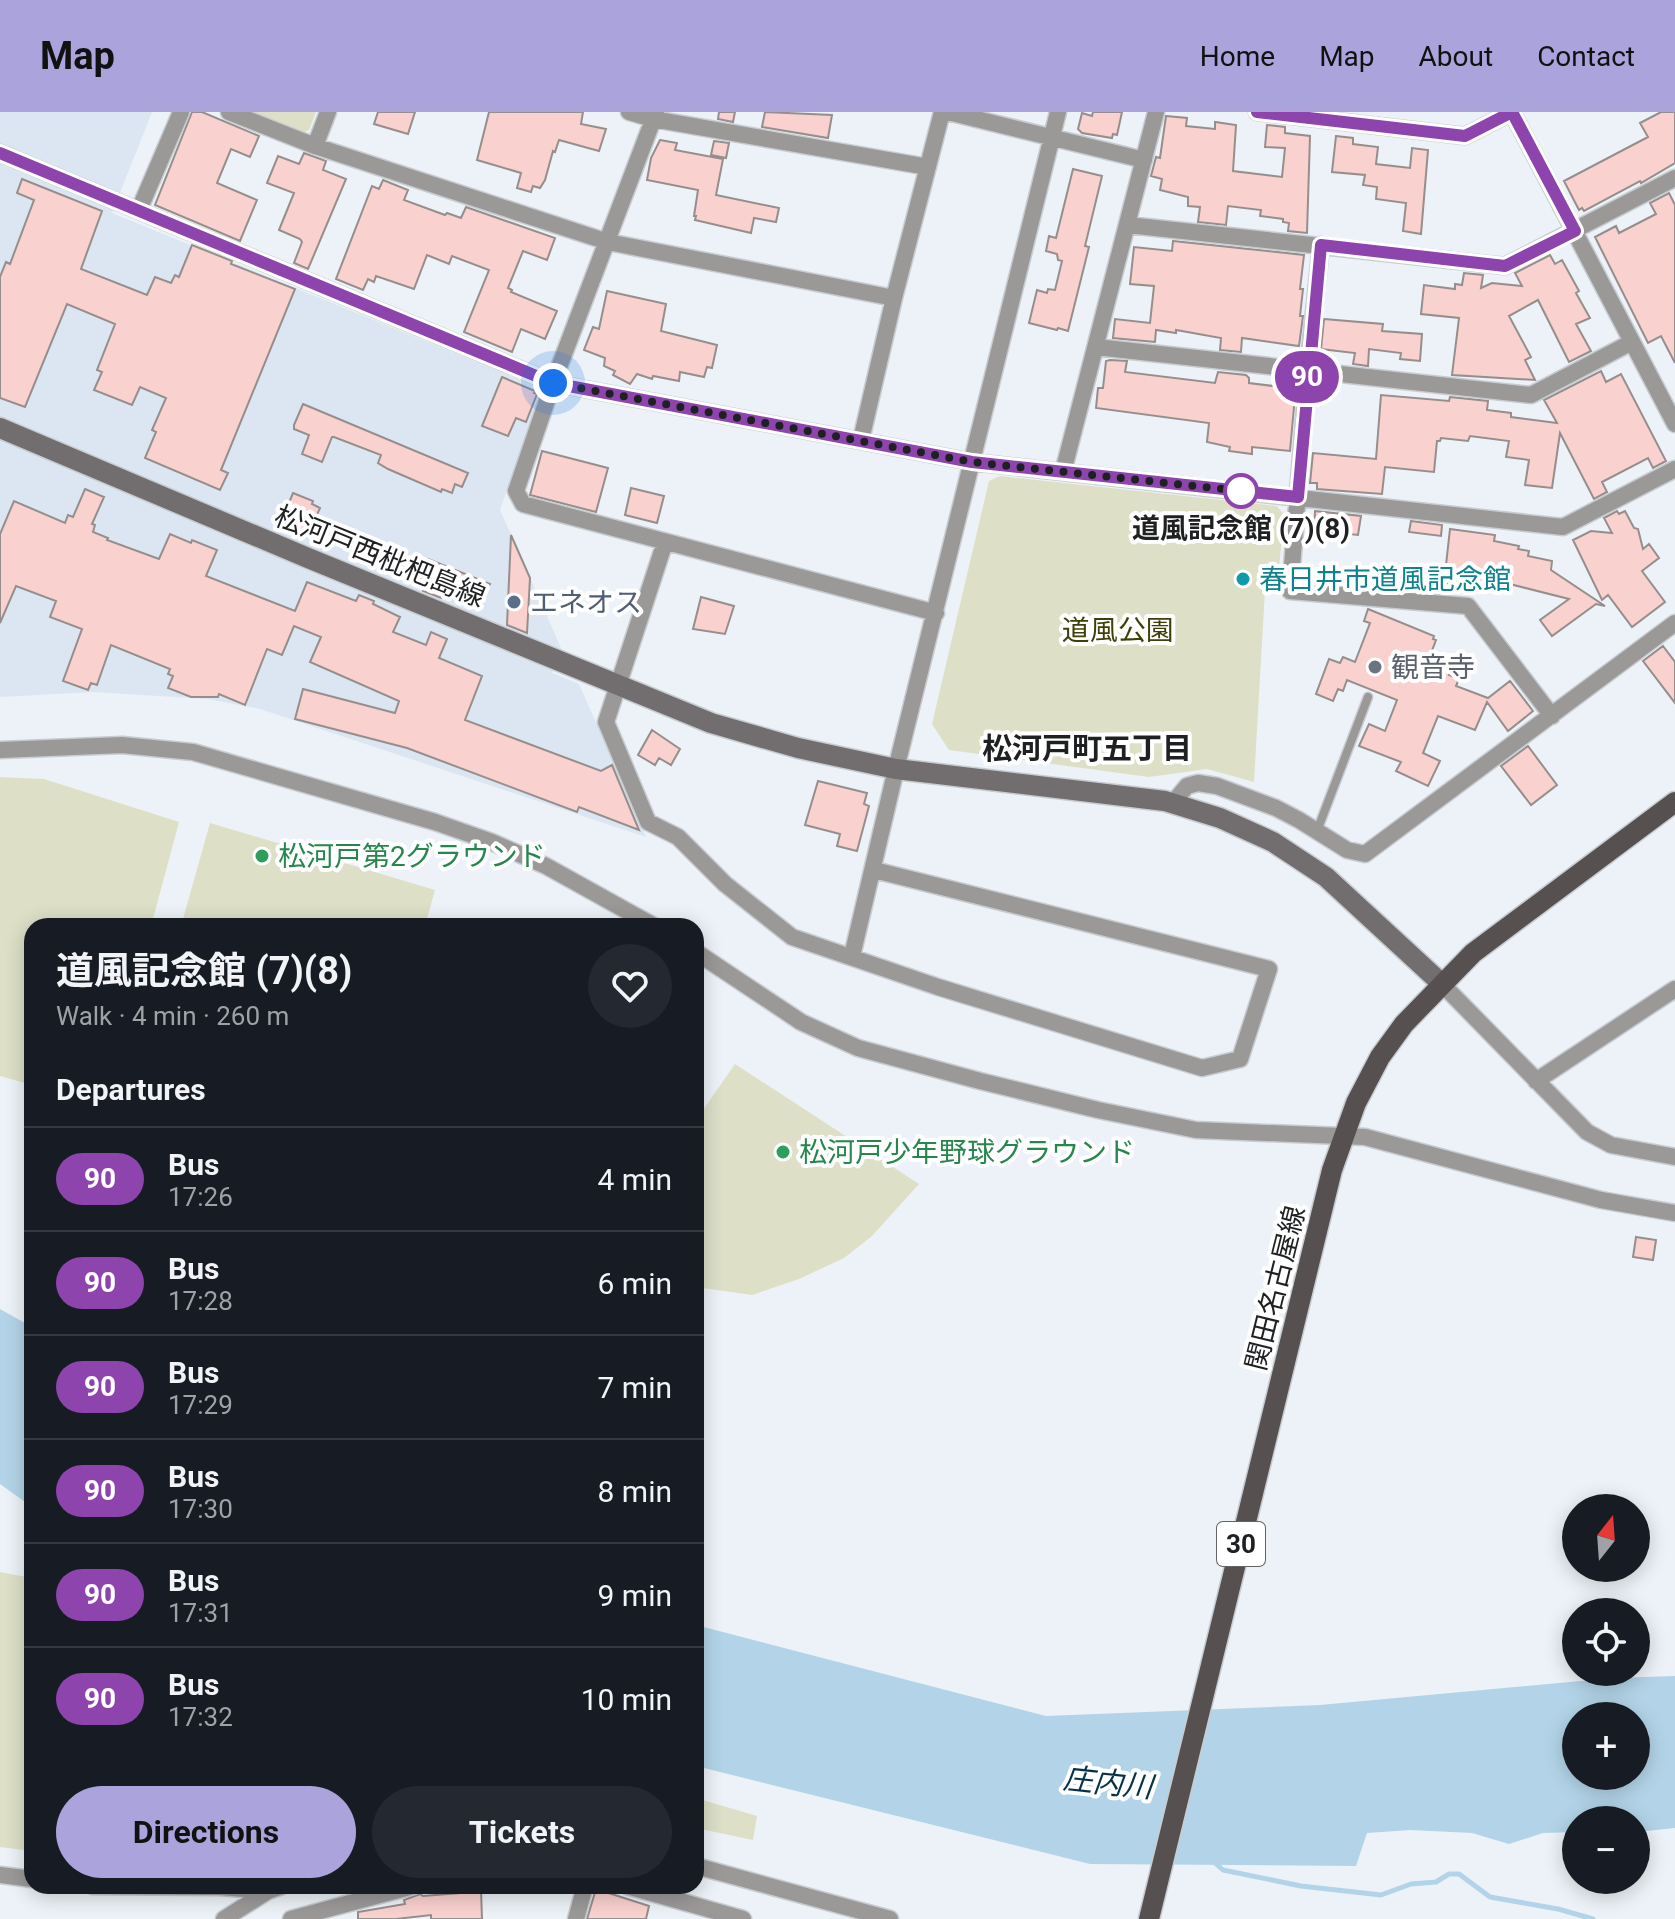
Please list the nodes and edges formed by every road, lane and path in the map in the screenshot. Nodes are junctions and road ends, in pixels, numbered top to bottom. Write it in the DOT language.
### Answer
graph roads {
  1 [pos="181,112"];
  2 [pos="229,112"];
  3 [pos="328,112"];
  4 [pos="629,112"];
  5 [pos="945,112"];
  6 [pos="1058,112"];
  7 [pos="1156,112"];
  8 [pos="1257,112"];
  9 [pos="1512,112"];
  10 [pos="654,116"];
  11 [pos="1052,139"];
  12 [pos="315,146"];
  13 [pos="0,153"];
  14 [pos="1144,160"];
  15 [pos="928,167"];
  16 [pos="1675,178"];
  17 [pos="139,210"];
  18 [pos="1128,225"];
  19 [pos="1575,231"];
  20 [pos="608,242"];
  21 [pos="1321,245"];
  22 [pos="894,298"];
  23 [pos="1632,342"];
  24 [pos="1096,347"];
  25 [pos="1308,370"];
  26 [pos="553,383"];
  27 [pos="1675,424"];
  28 [pos="0,428"];
  29 [pos="861,440"];
  30 [pos="972,462"];
  31 [pos="1675,469"];
  32 [pos="1063,472"];
  33 [pos="1298,497"];
  34 [pos="665,542"];
  35 [pos="936,613"];
  36 [pos="1675,623"];
  37 [pos="619,683"];
  38 [pos="1368,697"];
  39 [pos="1552,716"];
  40 [pos="0,750"];
  41 [pos="896,769"];
  42 [pos="1675,802"];
  43 [pos="1172,804"];
  44 [pos="1317,831"];
  45 [pos="874,870"];
  46 [pos="640,918"];
  47 [pos="852,956"];
  48 [pos="704,957"];
  49 [pos="1442,984"];
  50 [pos="1675,989"];
  51 [pos="1536,1081"];
  52 [pos="1344,1135"];
  53 [pos="1675,1157"];
  54 [pos="1675,1213"];
  55 [pos="704,1868"];
  56 [pos="0,1875"];
  57 [pos="24,1878"];
  58 [pos="265,1894"];
  59 [pos="391,1894"];
  60 [pos="583,1894"];
  61 [pos="655,1894"];
  62 [pos="340,1912"];
  63 [pos="224,1919"];
  64 [pos="291,1919"];
  65 [pos="576,1919"];
  66 [pos="743,1919"];
  67 [pos="890,1919"];
  68 [pos="1149,1919"];
  1 -- 17 [label="street"];
  2 -- 12 [label="street"];
  3 -- 12 [label="street"];
  4 -- 10 [label="street"];
  5 -- 11 [label="street"];
  5 -- 15 [label="street"];
  6 -- 11 [label="street"];
  7 -- 14 [label="street"];
  8 -- 9 [label="street"];
  9 -- 19 [label="street"];
  10 -- 15 [label="street"];
  10 -- 20 [label="street"];
  11 -- 14 [label="street"];
  11 -- 30 [label="street"];
  12 -- 20 [label="street"];
  13 -- 17 [label="street"];
  14 -- 18 [label="street"];
  15 -- 22 [label="street"];
  16 -- 19 [label="street"];
  17 -- 26 [label="street"];
  18 -- 21 [label="street"];
  18 -- 24 [label="street"];
  19 -- 21 [label="street"];
  19 -- 23 [label="street"];
  20 -- 22 [label="street"];
  20 -- 26 [label="street"];
  21 -- 25 [label="street"];
  22 -- 29 [label="street"];
  23 -- 25 [label="street"];
  23 -- 27 [label="street"];
  24 -- 25 [label="street"];
  24 -- 32 [label="street"];
  25 -- 33 [label="street"];
  26 -- 29 [label="street"];
  26 -- 34 [label="street"];
  28 -- 37 [label="main road, 松河戸西枇杷島線"];
  29 -- 30 [label="street"];
  30 -- 32 [label="street"];
  30 -- 35 [label="street"];
  31 -- 33 [label="street"];
  32 -- 33 [label="street"];
  33 -- 39 [label="street"];
  34 -- 35 [label="street"];
  34 -- 37 [label="street"];
  35 -- 41 [label="street"];
  36 -- 39 [label="street"];
  37 -- 41 [label="main road, 松河戸西枇杷島線"];
  37 -- 47 [label="street"];
  38 -- 44 [label="lane"];
  39 -- 44 [label="street"];
  40 -- 46 [label="street"];
  41 -- 43 [label="main road, 松河戸西枇杷島線"];
  41 -- 45 [label="street"];
  42 -- 49 [label="main road, 関田名古屋線 / 30"];
  43 -- 44 [label="street"];
  43 -- 49 [label="main road, 松河戸西枇杷島線"];
  45 -- 47 [label="street"];
  45 -- 47 [label="street"];
  48 -- 52 [label="street"];
  49 -- 51 [label="street"];
  49 -- 52 [label="main road, 関田名古屋線 / 30"];
  50 -- 51 [label="street"];
  51 -- 53 [label="street"];
  52 -- 54 [label="street"];
  52 -- 68 [label="main road, 関田名古屋線 / 30"];
  55 -- 67 [label="street"];
  56 -- 57 [label="street"];
  58 -- 63 [label="street"];
  59 -- 62 [label="street"];
  60 -- 65 [label="street"];
  61 -- 66 [label="street"];
  62 -- 64 [label="street"];
}
